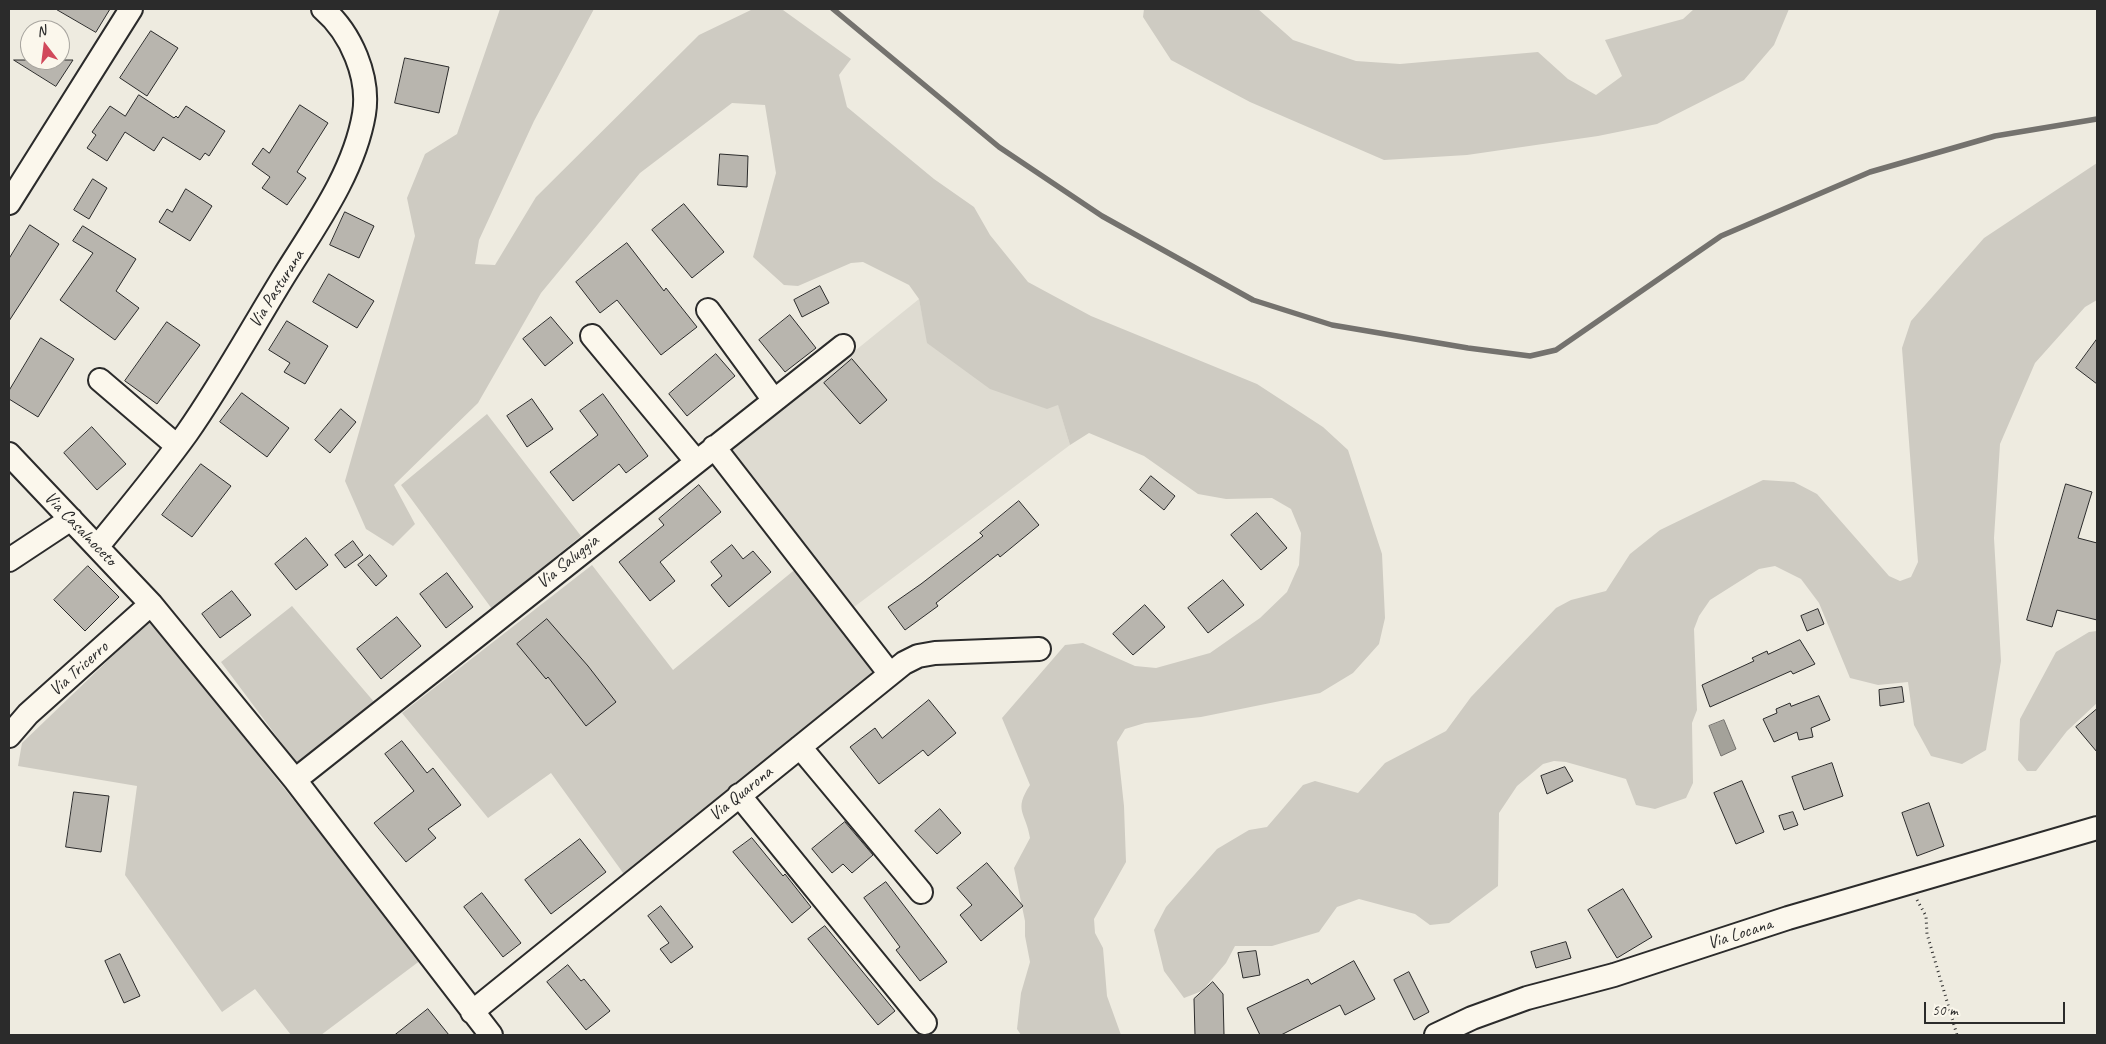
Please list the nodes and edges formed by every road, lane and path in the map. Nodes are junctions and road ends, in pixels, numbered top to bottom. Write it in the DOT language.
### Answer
graph roads {
  1 [pos="131,9"];
  2 [pos="323,9"];
  3 [pos="9,203"];
  4 [pos="708,310"];
  5 [pos="592,336"];
  6 [pos="843,346"];
  7 [pos="100,380"];
  8 [pos="773,400"];
  9 [pos="178,446"];
  10 [pos="9,454"];
  11 [pos="705,454"];
  12 [pos="71,519"];
  13 [pos="98,546"];
  14 [pos="9,560"];
  15 [pos="151,604"];
  16 [pos="1039,649"];
  17 [pos="890,674"];
  18 [pos="9,736"];
  19 [pos="800,747"];
  20 [pos="295,780"];
  21 [pos="739,795"];
  22 [pos="2097,828"];
  23 [pos="1908,883"];
  24 [pos="920,892"];
  25 [pos="472,1012"];
  26 [pos="925,1023"];
  27 [pos="491,1035"];
  28 [pos="1436,1035"];
  29 [pos="1957,1035"];
  1 -- 3 [label="street"];
  2 -- 9 [label="street, Via Pasturana"];
  4 -- 8 [label="street"];
  5 -- 11 [label="street"];
  6 -- 8 [label="street, Via Saluggia"];
  7 -- 9 [label="street"];
  8 -- 11 [label="street, Via Saluggia"];
  9 -- 13 [label="street, Via Pasturana"];
  10 -- 12 [label="street, Via Casalnoceto"];
  11 -- 17 [label="street"];
  11 -- 20 [label="street, Via Saluggia"];
  12 -- 13 [label="street, Via Casalnoceto"];
  12 -- 14 [label="street"];
  13 -- 15 [label="street, Via Casalnoceto"];
  15 -- 18 [label="street, Via Tricerro"];
  15 -- 20 [label="street, Via Casalnoceto"];
  16 -- 17 [label="street, Via Quarona"];
  17 -- 19 [label="street, Via Quarona"];
  19 -- 21 [label="street, Via Quarona"];
  19 -- 24 [label="street"];
  20 -- 25 [label="street, Via Casalnoceto"];
  21 -- 25 [label="street, Via Quarona"];
  21 -- 26 [label="street"];
  22 -- 23 [label="street, Via Locana"];
  23 -- 28 [label="street, Via Locana"];
  23 -- 29 [label="path"];
  25 -- 27 [label="street, Via Casalnoceto"];
}
